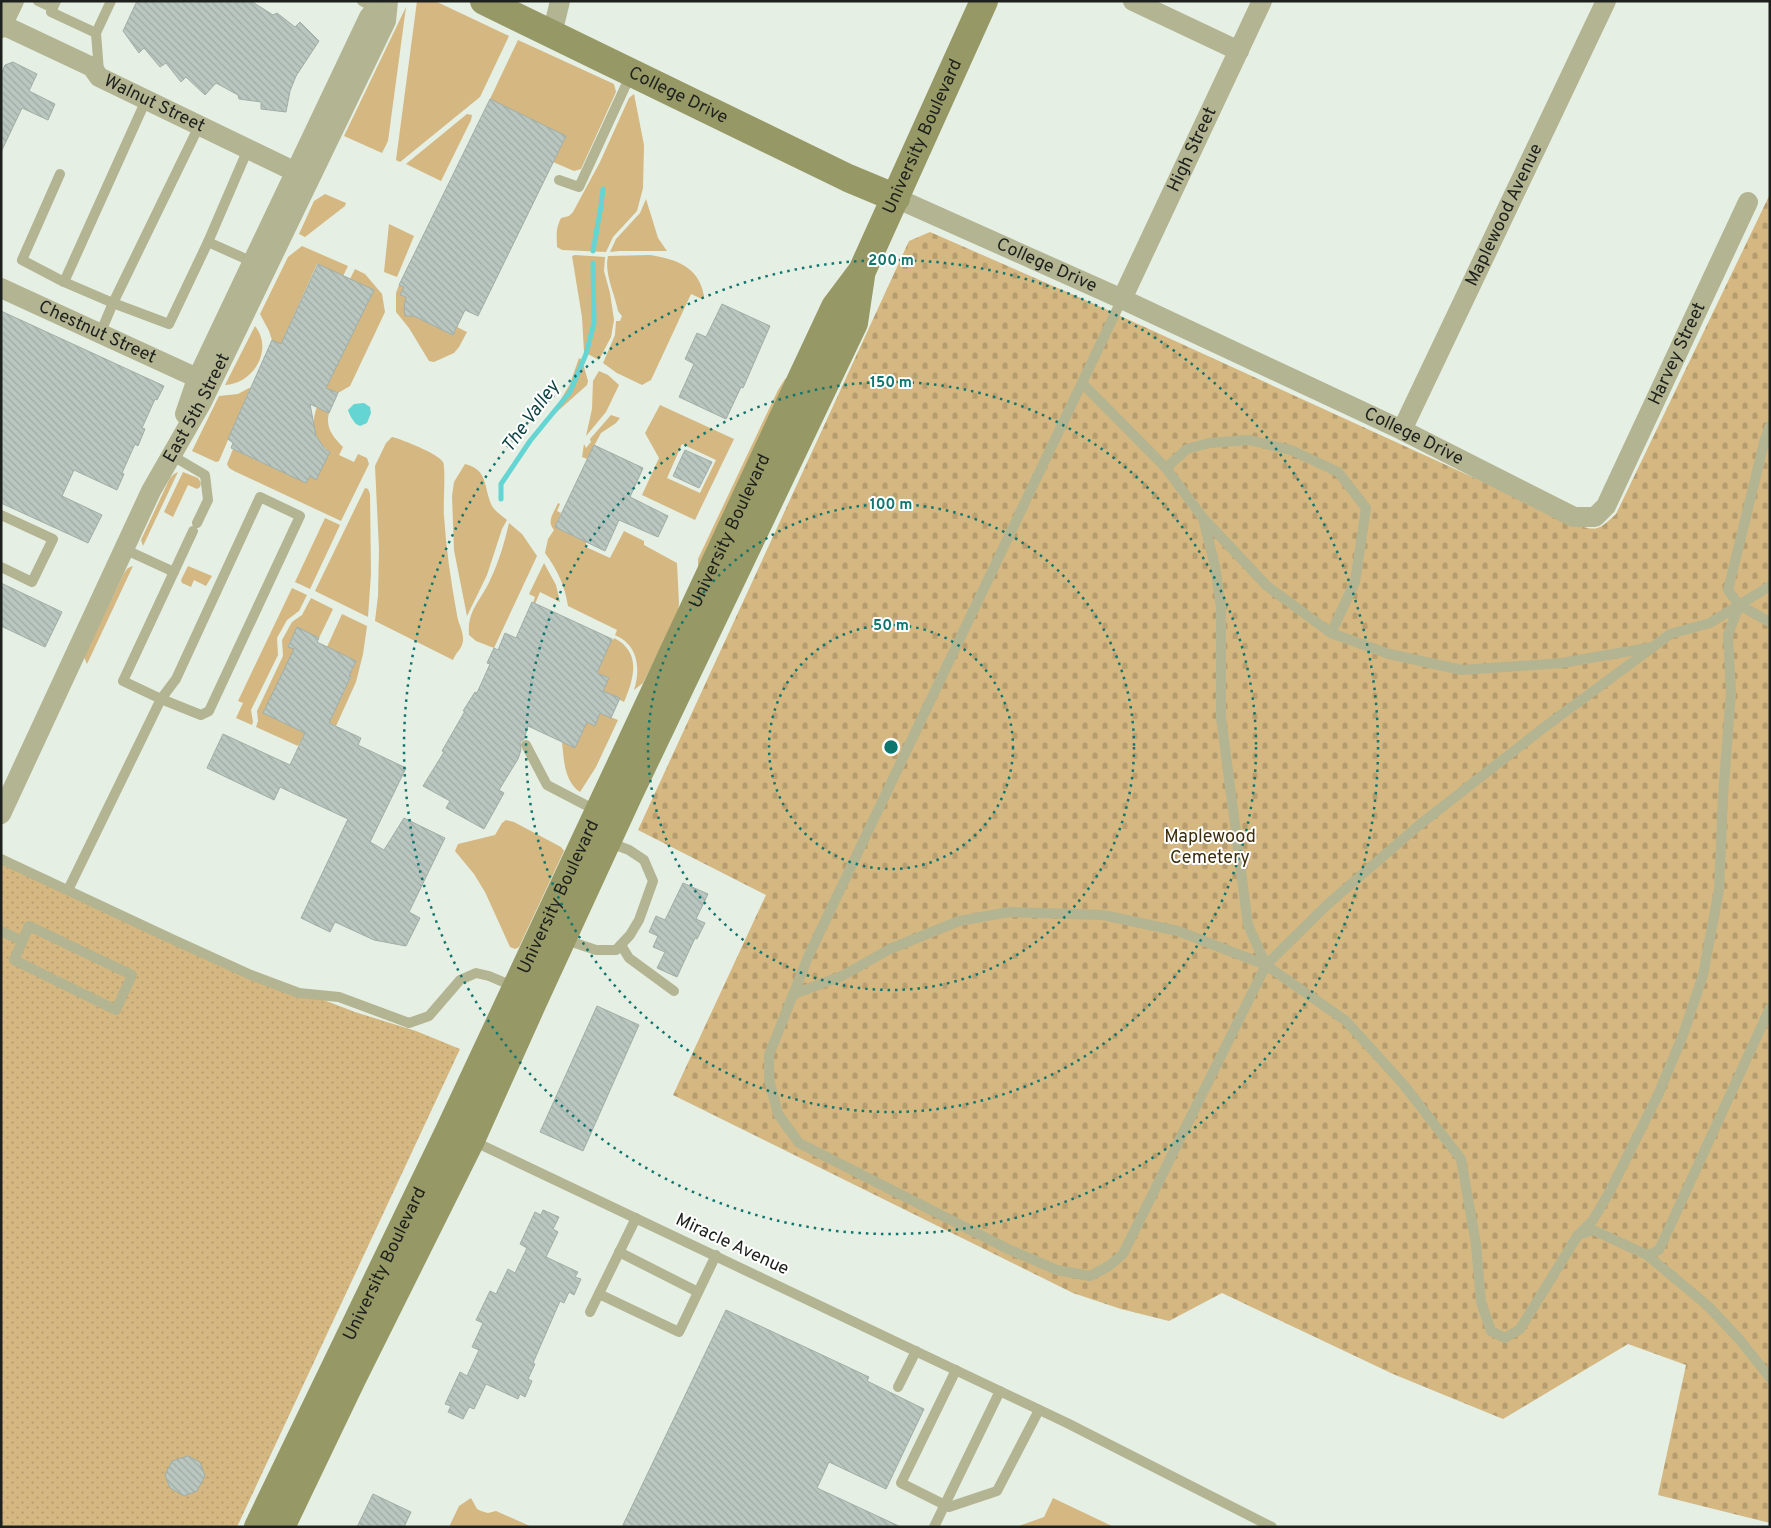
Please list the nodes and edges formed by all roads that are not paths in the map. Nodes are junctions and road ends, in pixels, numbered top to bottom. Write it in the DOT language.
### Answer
graph roads {
  1 [pos="14,1"];
  2 [pos="38,1"];
  3 [pos="111,1"];
  4 [pos="484,1"];
  5 [pos="560,1"];
  6 [pos="984,1"];
  7 [pos="1133,1"];
  8 [pos="1262,1"];
  9 [pos="1606,1"];
  10 [pos="54,5"];
  11 [pos="379,5"];
  12 [pos="2,26"];
  13 [pos="96,33"];
  14 [pos="552,34"];
  15 [pos="1239,51"];
  16 [pos="632,73"];
  17 [pos="99,76"];
  18 [pos="146,100"];
  19 [pos="199,126"];
  20 [pos="248,149"];
  21 [pos="60,174"];
  22 [pos="303,175"];
  23 [pos="559,180"];
  24 [pos="896,198"];
  25 [pos="1748,202"];
  26 [pos="208,242"];
  27 [pos="260,265"];
  28 [pos="64,282"];
  29 [pos="1,288"];
  30 [pos="1122,299"];
  31 [pos="113,303"];
  32 [pos="100,334"];
  33 [pos="196,378"];
  34 [pos="1082,383"];
  35 [pos="202,402"];
  36 [pos="1770,426"];
  37 [pos="1402,430"];
  38 [pos="171,455"];
  39 [pos="1166,468"];
  40 [pos="1606,506"];
  41 [pos="1,514"];
  42 [pos="1203,518"];
  43 [pos="124,549"];
  44 [pos="1,567"];
  45 [pos="174,572"];
  46 [pos="1770,586"];
  47 [pos="1739,605"];
  48 [pos="1770,622"];
  49 [pos="1331,633"];
  50 [pos="1653,647"];
  51 [pos="161,699"];
  52 [pos="526,745"];
  53 [pos="1,814"];
  54 [pos="598,829"];
  55 [pos="1,859"];
  56 [pos="68,890"];
  57 [pos="1,931"];
  58 [pos="562,938"];
  59 [pos="22,941"];
  60 [pos="621,945"];
  61 [pos="1266,965"];
  62 [pos="516,988"];
  63 [pos="674,991"];
  64 [pos="794,994"];
  65 [pos="1770,1008"];
  66 [pos="460,1135"];
  67 [pos="636,1218"];
  68 [pos="1578,1235"];
  69 [pos="619,1252"];
  70 [pos="1647,1255"];
  71 [pos="716,1256"];
  72 [pos="698,1292"];
  73 [pos="599,1294"];
  74 [pos="590,1312"];
  75 [pos="916,1351"];
  76 [pos="956,1370"];
  77 [pos="1770,1378"];
  78 [pos="898,1387"];
  79 [pos="1000,1391"];
  80 [pos="1039,1410"];
  81 [pos="945,1505"];
  82 [pos="258,1527"];
  83 [pos="281,1527"];
  84 [pos="934,1527"];
  85 [pos="1272,1527"];
  1 -- 12 [label="street"];
  2 -- 10 [label="lane"];
  3 -- 13 [label="lane"];
  4 -- 14 [label="main road, College Drive"];
  5 -- 14 [label="street"];
  6 -- 24 [label="main road, University Boulevard"];
  7 -- 15 [label="street"];
  8 -- 15 [label="street, High Street"];
  9 -- 37 [label="street, Maplewood Avenue"];
  10 -- 13 [label="lane"];
  11 -- 22 [label="street, East 5th Street"];
  12 -- 17 [label="street, Walnut Street"];
  13 -- 17 [label="lane"];
  14 -- 16 [label="main road, College Drive"];
  15 -- 30 [label="street, High Street"];
  16 -- 23 [label="lane"];
  16 -- 24 [label="main road, College Drive"];
  17 -- 18 [label="street, Walnut Street"];
  18 -- 19 [label="street, Walnut Street"];
  18 -- 28 [label="lane"];
  19 -- 20 [label="street, Walnut Street"];
  19 -- 31 [label="lane"];
  20 -- 22 [label="street, Walnut Street"];
  20 -- 26 [label="lane"];
  21 -- 28 [label="lane"];
  22 -- 27 [label="street, East 5th Street"];
  24 -- 30 [label="street, College Drive"];
  24 -- 54 [label="main road, University Boulevard"];
  25 -- 40 [label="street, Harvey Street"];
  26 -- 27 [label="lane"];
  26 -- 31 [label="lane"];
  27 -- 33 [label="street"];
  27 -- 35 [label="street, East 5th Street"];
  28 -- 31 [label="lane"];
  29 -- 32 [label="street, Chestnut Street"];
  30 -- 34 [label="lane"];
  30 -- 37 [label="street, College Drive"];
  31 -- 32 [label="lane"];
  32 -- 33 [label="street, Chestnut Street"];
  33 -- 35 [label="lane"];
  33 -- 38 [label="street"];
  34 -- 39 [label="lane"];
  34 -- 64 [label="lane"];
  35 -- 38 [label="street, East 5th Street"];
  36 -- 47 [label="lane"];
  37 -- 40 [label="street, College Drive"];
  38 -- 43 [label="street, East 5th Street"];
  38 -- 45 [label="lane"];
  39 -- 42 [label="lane"];
  39 -- 49 [label="lane"];
  41 -- 44 [label="lane"];
  42 -- 49 [label="lane"];
  42 -- 61 [label="lane"];
  43 -- 45 [label="lane"];
  43 -- 53 [label="street, East 5th Street"];
  45 -- 51 [label="lane"];
  46 -- 47 [label="lane"];
  47 -- 48 [label="lane"];
  47 -- 50 [label="lane"];
  47 -- 68 [label="lane"];
  49 -- 50 [label="lane"];
  50 -- 61 [label="lane"];
  51 -- 51 [label="lane"];
  51 -- 56 [label="lane"];
  52 -- 54 [label="lane"];
  54 -- 58 [label="main road, University Boulevard"];
  54 -- 60 [label="lane"];
  54 -- 62 [label="main road, University Boulevard"];
  55 -- 56 [label="lane"];
  56 -- 62 [label="lane"];
  57 -- 59 [label="lane"];
  58 -- 60 [label="lane"];
  58 -- 66 [label="main road, University Boulevard"];
  59 -- 59 [label="lane"];
  60 -- 63 [label="lane"];
  61 -- 64 [label="lane"];
  61 -- 64 [label="lane"];
  61 -- 68 [label="lane"];
  62 -- 66 [label="main road, University Boulevard"];
  65 -- 70 [label="lane"];
  66 -- 67 [label="lane, Miracle Avenue"];
  66 -- 82 [label="main road, University Boulevard"];
  66 -- 83 [label="main road, University Boulevard"];
  67 -- 69 [label="lane"];
  67 -- 71 [label="lane, Miracle Avenue"];
  68 -- 70 [label="lane"];
  69 -- 72 [label="lane"];
  69 -- 73 [label="lane"];
  70 -- 77 [label="lane"];
  71 -- 72 [label="lane"];
  71 -- 75 [label="lane, Miracle Avenue"];
  72 -- 73 [label="lane"];
  73 -- 74 [label="lane"];
  75 -- 76 [label="lane, Miracle Avenue"];
  75 -- 78 [label="lane"];
  76 -- 79 [label="lane, Miracle Avenue"];
  76 -- 81 [label="lane"];
  79 -- 80 [label="lane, Miracle Avenue"];
  79 -- 81 [label="lane"];
  80 -- 81 [label="lane"];
  80 -- 85 [label="lane, Miracle Avenue"];
  81 -- 84 [label="lane"];
}
